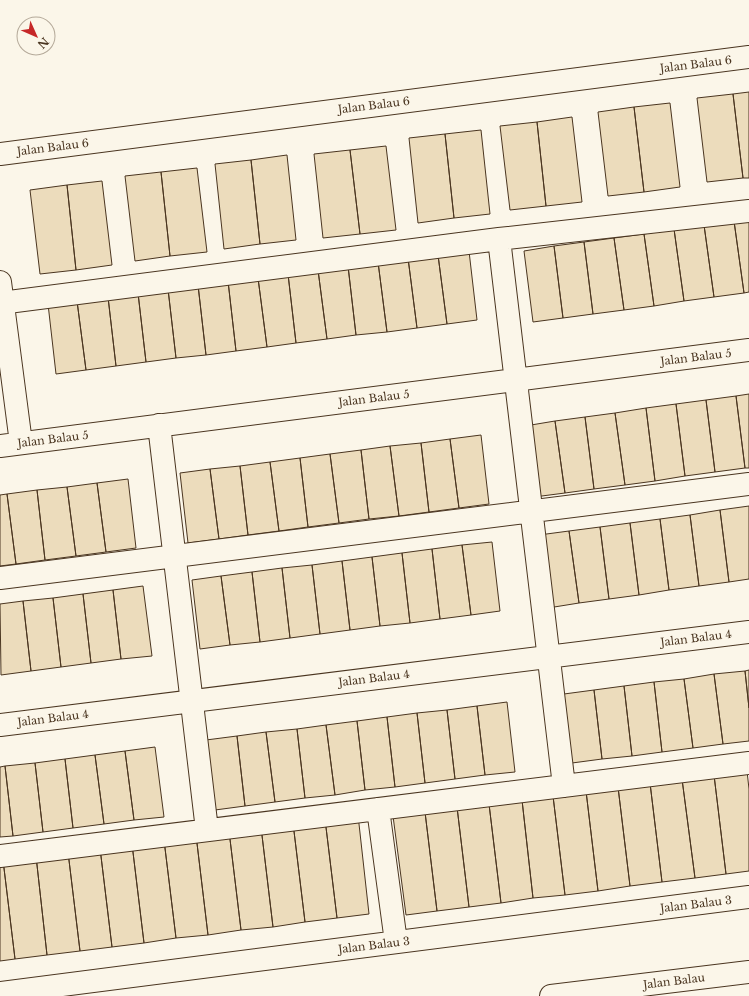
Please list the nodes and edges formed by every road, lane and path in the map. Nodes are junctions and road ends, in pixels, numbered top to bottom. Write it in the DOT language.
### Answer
graph roads {
  1 [pos="749,57"];
  2 [pos="0,154"];
  3 [pos="749,211"];
  4 [pos="499,238"];
  5 [pos="1,296"];
  6 [pos="749,350"];
  7 [pos="516,380"];
  8 [pos="159,426"];
  9 [pos="10,444"];
  10 [pos="749,484"];
  11 [pos="531,512"];
  12 [pos="174,556"];
  13 [pos="0,578"];
  14 [pos="749,632"];
  15 [pos="548,657"];
  16 [pos="192,701"];
  17 [pos="0,725"];
  18 [pos="749,763"];
  19 [pos="564,786"];
  20 [pos="378,809"];
  21 [pos="207,830"];
  22 [pos="0,856"];
  23 [pos="749,897"];
  24 [pos="396,942"];
  25 [pos="749,972"];
  26 [pos="0,993"];
  27 [pos="551,996"];
  1 -- 2 [label="street, Jalan Balau 6"];
  3 -- 4 [label="street"];
  4 -- 5 [label="street"];
  4 -- 7 [label="street"];
  5 -- 9 [label="street"];
  6 -- 7 [label="street, Jalan Balau 5"];
  7 -- 8 [label="street, Jalan Balau 5"];
  7 -- 11 [label="street"];
  8 -- 9 [label="street, Jalan Balau 5"];
  8 -- 12 [label="street"];
  10 -- 11 [label="street"];
  11 -- 12 [label="street"];
  11 -- 15 [label="street"];
  12 -- 13 [label="street"];
  12 -- 16 [label="street"];
  14 -- 15 [label="street, Jalan Balau 4"];
  15 -- 16 [label="street, Jalan Balau 4"];
  15 -- 19 [label="street"];
  16 -- 17 [label="street, Jalan Balau 4"];
  16 -- 21 [label="street"];
  18 -- 19 [label="street"];
  19 -- 20 [label="street"];
  20 -- 21 [label="street"];
  20 -- 24 [label="street"];
  21 -- 22 [label="street"];
  23 -- 24 [label="street, Jalan Balau 3"];
  24 -- 26 [label="street, Jalan Balau 3"];
  25 -- 27 [label="street, Jalan Balau"];
}
